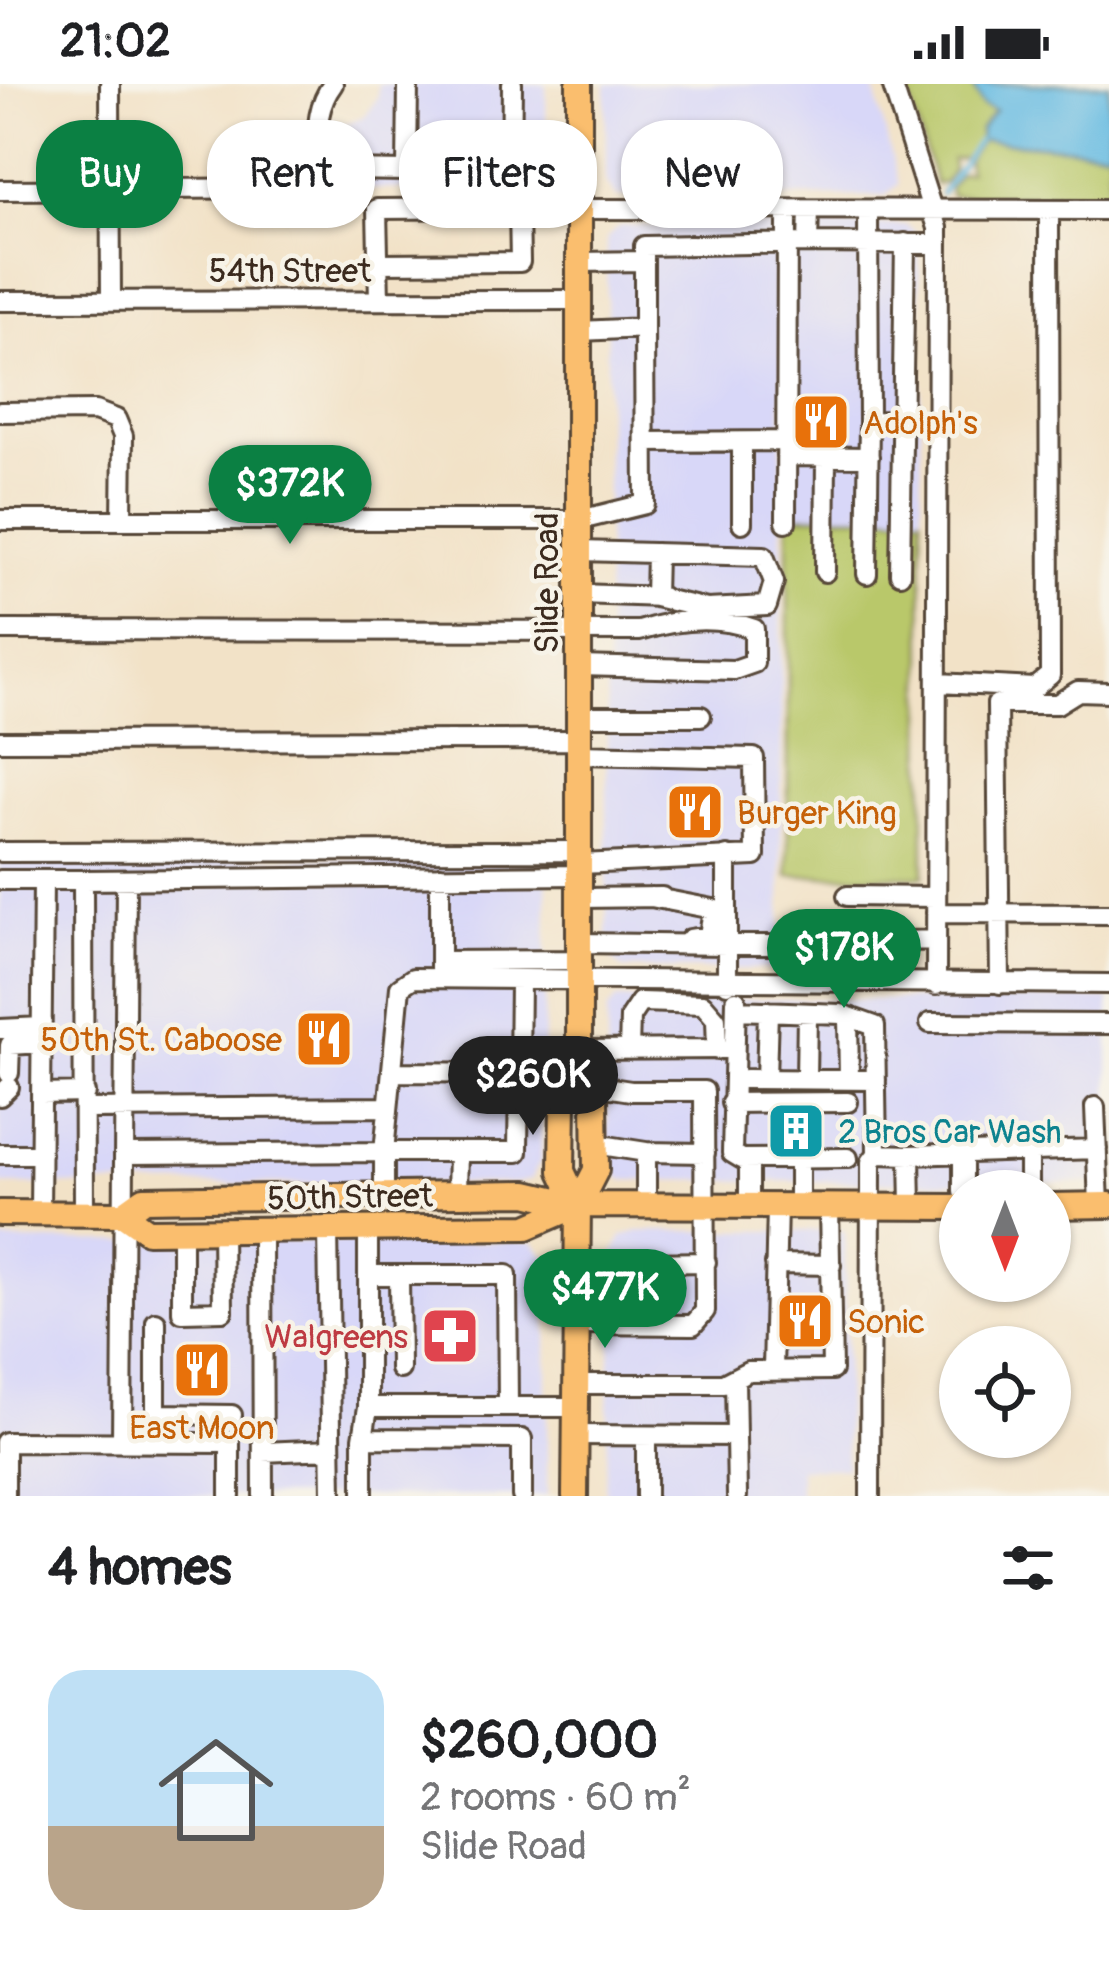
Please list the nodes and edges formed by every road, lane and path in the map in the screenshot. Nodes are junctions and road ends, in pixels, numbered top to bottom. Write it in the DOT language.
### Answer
graph roads {
  1 [pos="110,84"];
  2 [pos="408,84"];
  3 [pos="512,84"];
  4 [pos="579,84"];
  5 [pos="892,84"];
  6 [pos="337,86"];
  7 [pos="110,120"];
  8 [pos="408,120"];
  9 [pos="512,120"];
  10 [pos="579,120"];
  11 [pos="183,189"];
  12 [pos="0,190"];
  13 [pos="36,190"];
  14 [pos="783,210"];
  15 [pos="787,210"];
  16 [pos="809,210"];
  17 [pos="868,210"];
  18 [pos="929,210"];
  19 [pos="1049,210"];
  20 [pos="1109,210"];
  21 [pos="110,228"];
  22 [pos="579,228"];
  23 [pos="771,228"];
  24 [pos="808,243"];
  25 [pos="868,244"];
  26 [pos="905,244"];
  27 [pos="938,244"];
  28 [pos="776,245"];
  29 [pos="644,261"];
  30 [pos="579,262"];
  31 [pos="378,263"];
  32 [pos="111,300"];
  33 [pos="379,300"];
  34 [pos="580,300"];
  35 [pos="0,301"];
  36 [pos="644,328"];
  37 [pos="580,331"];
  38 [pos="0,412"];
  39 [pos="869,421"];
  40 [pos="902,422"];
  41 [pos="938,422"];
  42 [pos="645,442"];
  43 [pos="742,442"];
  44 [pos="786,449"];
  45 [pos="826,457"];
  46 [pos="868,457"];
  47 [pos="0,520"];
  48 [pos="122,520"];
  49 [pos="580,520"];
  50 [pos="786,522"];
  51 [pos="742,524"];
  52 [pos="580,550"];
  53 [pos="664,553"];
  54 [pos="825,572"];
  55 [pos="867,574"];
  56 [pos="900,574"];
  57 [pos="579,594"];
  58 [pos="655,597"];
  59 [pos="0,630"];
  60 [pos="579,630"];
  61 [pos="579,666"];
  62 [pos="938,683"];
  63 [pos="1109,692"];
  64 [pos="701,716"];
  65 [pos="579,737"];
  66 [pos="0,741"];
  67 [pos="0,852"];
  68 [pos="728,856"];
  69 [pos="580,872"];
  70 [pos="440,876"];
  71 [pos="0,880"];
  72 [pos="43,880"];
  73 [pos="83,880"];
  74 [pos="126,880"];
  75 [pos="727,896"];
  76 [pos="847,896"];
  77 [pos="651,897"];
  78 [pos="936,905"];
  79 [pos="999,913"];
  80 [pos="1109,914"];
  81 [pos="936,940"];
  82 [pos="650,944"];
  83 [pos="806,944"];
  84 [pos="727,945"];
  85 [pos="769,945"];
  86 [pos="580,962"];
  87 [pos="440,970"];
  88 [pos="520,982"];
  89 [pos="732,984"];
  90 [pos="1000,984"];
  91 [pos="1029,984"];
  92 [pos="1103,984"];
  93 [pos="936,985"];
  94 [pos="964,985"];
  95 [pos="736,1010"];
  96 [pos="768,1011"];
  97 [pos="806,1013"];
  98 [pos="848,1016"];
  99 [pos="965,1022"];
  100 [pos="1029,1022"];
  101 [pos="930,1023"];
  102 [pos="1102,1023"];
  103 [pos="0,1029"];
  104 [pos="42,1035"];
  105 [pos="579,1050"];
  106 [pos="629,1050"];
  107 [pos="725,1050"];
  108 [pos="394,1072"];
  109 [pos="519,1073"];
  110 [pos="745,1079"];
  111 [pos="766,1079"];
  112 [pos="806,1079"];
  113 [pos="849,1080"];
  114 [pos="876,1080"];
  115 [pos="6,1085"];
  116 [pos="571,1091"];
  117 [pos="41,1094"];
  118 [pos="519,1100"];
  119 [pos="85,1101"];
  120 [pos="731,1102"];
  121 [pos="848,1102"];
  122 [pos="384,1107"];
  123 [pos="1096,1107"];
  124 [pos="126,1108"];
  125 [pos="596,1144"];
  126 [pos="1096,1149"];
  127 [pos="1029,1151"];
  128 [pos="384,1152"];
  129 [pos="458,1152"];
  130 [pos="646,1152"];
  131 [pos="705,1153"];
  132 [pos="799,1153"];
  133 [pos="0,1154"];
  134 [pos="40,1154"];
  135 [pos="127,1154"];
  136 [pos="877,1154"];
  137 [pos="964,1154"];
  138 [pos="910,1155"];
  139 [pos="848,1158"];
  140 [pos="749,1159"];
  141 [pos="964,1170"];
  142 [pos="1029,1170"];
  143 [pos="458,1193"];
  144 [pos="384,1194"];
  145 [pos="578,1205"];
  146 [pos="1104,1205"];
  147 [pos="646,1206"];
  148 [pos="1071,1206"];
  149 [pos="706,1207"];
  150 [pos="748,1207"];
  151 [pos="788,1207"];
  152 [pos="829,1207"];
  153 [pos="911,1207"];
  154 [pos="939,1207"];
  155 [pos="869,1208"];
  156 [pos="0,1213"];
  157 [pos="40,1214"];
  158 [pos="123,1214"];
  159 [pos="84,1215"];
  160 [pos="328,1229"];
  161 [pos="368,1229"];
  162 [pos="222,1230"];
  163 [pos="262,1230"];
  164 [pos="182,1231"];
  165 [pos="706,1262"];
  166 [pos="775,1264"];
  167 [pos="832,1265"];
  168 [pos="368,1275"];
  169 [pos="399,1275"];
  170 [pos="182,1312"];
  171 [pos="123,1322"];
  172 [pos="155,1322"];
  173 [pos="576,1324"];
  174 [pos="646,1324"];
  175 [pos="773,1370"];
  176 [pos="735,1379"];
  177 [pos="400,1388"];
  178 [pos="575,1396"];
  179 [pos="368,1407"];
  180 [pos="514,1407"];
  181 [pos="232,1415"];
  182 [pos="575,1435"];
  183 [pos="646,1436"];
  184 [pos="736,1436"];
  185 [pos="363,1438"];
  186 [pos="521,1439"];
  187 [pos="122,1443"];
  188 [pos="331,1449"];
  189 [pos="262,1452"];
  190 [pos="5,1496"];
  191 [pos="230,1496"];
  192 [pos="263,1496"];
  193 [pos="332,1496"];
  194 [pos="363,1496"];
  195 [pos="522,1496"];
  196 [pos="575,1496"];
  197 [pos="646,1496"];
  198 [pos="737,1496"];
  199 [pos="870,1496"];
  1 -- 7 [label="street"];
  2 -- 8 [label="street"];
  3 -- 9 [label="street"];
  4 -- 10 [label="main road, Slide Road"];
  5 -- 18 [label="street"];
  6 -- 11 [label="street"];
  12 -- 13 [label="street"];
  14 -- 15 [label="street"];
  15 -- 16 [label="street"];
  15 -- 28 [label="street"];
  16 -- 17 [label="street"];
  16 -- 24 [label="street"];
  17 -- 18 [label="street"];
  17 -- 25 [label="street"];
  18 -- 19 [label="street"];
  18 -- 27 [label="street"];
  19 -- 20 [label="street"];
  19 -- 62 [label="street"];
  21 -- 32 [label="street"];
  22 -- 30 [label="main road, Slide Road"];
  23 -- 28 [label="street"];
  24 -- 25 [label="street"];
  24 -- 28 [label="street"];
  25 -- 26 [label="street"];
  25 -- 39 [label="street"];
  26 -- 27 [label="street"];
  26 -- 40 [label="street"];
  27 -- 41 [label="street"];
  28 -- 29 [label="street"];
  28 -- 44 [label="street"];
  29 -- 30 [label="street"];
  29 -- 36 [label="street"];
  30 -- 34 [label="main road, Slide Road"];
  31 -- 31 [label="street"];
  31 -- 33 [label="street"];
  32 -- 33 [label="street, 54th Street"];
  32 -- 35 [label="street, 54th Street"];
  33 -- 34 [label="street, 54th Street"];
  34 -- 37 [label="main road, Slide Road"];
  36 -- 37 [label="street"];
  36 -- 42 [label="street"];
  37 -- 49 [label="main road, Slide Road"];
  38 -- 48 [label="street"];
  39 -- 40 [label="street"];
  39 -- 46 [label="street"];
  40 -- 41 [label="street"];
  40 -- 56 [label="street"];
  41 -- 62 [label="street"];
  42 -- 43 [label="street"];
  42 -- 49 [label="street"];
  43 -- 44 [label="street"];
  43 -- 51 [label="street"];
  44 -- 45 [label="street"];
  44 -- 50 [label="street"];
  45 -- 46 [label="street"];
  45 -- 54 [label="street"];
  46 -- 55 [label="street"];
  47 -- 48 [label="street"];
  48 -- 49 [label="street"];
  49 -- 52 [label="main road, Slide Road"];
  52 -- 53 [label="street"];
  52 -- 57 [label="main road, Slide Road"];
  53 -- 58 [label="street"];
  53 -- 58 [label="street"];
  57 -- 58 [label="street"];
  57 -- 60 [label="main road, Slide Road"];
  59 -- 60 [label="street"];
  60 -- 61 [label="main road, Slide Road"];
  60 -- 61 [label="street"];
  61 -- 65 [label="main road, Slide Road"];
  62 -- 78 [label="street"];
  63 -- 79 [label="street"];
  64 -- 65 [label="street"];
  65 -- 66 [label="street"];
  65 -- 68 [label="street"];
  65 -- 69 [label="main road, Slide Road"];
  67 -- 69 [label="street"];
  68 -- 69 [label="street"];
  68 -- 75 [label="street"];
  69 -- 70 [label="street"];
  69 -- 77 [label="street"];
  69 -- 86 [label="main road, Slide Road"];
  70 -- 74 [label="street"];
  70 -- 87 [label="street"];
  71 -- 72 [label="street"];
  72 -- 73 [label="street"];
  72 -- 104 [label="street"];
  73 -- 74 [label="street"];
  73 -- 119 [label="street"];
  74 -- 124 [label="street"];
  75 -- 77 [label="street"];
  75 -- 84 [label="street"];
  76 -- 78 [label="street"];
  77 -- 82 [label="street"];
  78 -- 79 [label="street"];
  78 -- 81 [label="street"];
  79 -- 80 [label="street"];
  79 -- 90 [label="street"];
  81 -- 83 [label="street"];
  81 -- 93 [label="street"];
  82 -- 84 [label="street"];
  82 -- 86 [label="street"];
  84 -- 85 [label="street"];
  84 -- 89 [label="street"];
  86 -- 87 [label="street"];
  86 -- 88 [label="street"];
  86 -- 89 [label="street"];
  86 -- 105 [label="main road, Slide Road"];
  87 -- 88 [label="street"];
  87 -- 108 [label="street"];
  88 -- 109 [label="street"];
  89 -- 93 [label="street"];
  89 -- 95 [label="street"];
  90 -- 91 [label="street"];
  90 -- 94 [label="street"];
  91 -- 92 [label="street"];
  91 -- 100 [label="street"];
  92 -- 102 [label="street"];
  93 -- 94 [label="street"];
  94 -- 99 [label="street"];
  95 -- 96 [label="street"];
  95 -- 107 [label="street"];
  96 -- 97 [label="street"];
  96 -- 111 [label="street"];
  97 -- 98 [label="street"];
  97 -- 112 [label="street"];
  98 -- 113 [label="street"];
  98 -- 114 [label="street"];
  99 -- 100 [label="street"];
  99 -- 101 [label="street"];
  100 -- 102 [label="street"];
  103 -- 104 [label="street"];
  104 -- 115 [label="street"];
  104 -- 117 [label="street"];
  105 -- 106 [label="street"];
  105 -- 116 [label="main road, Slide Road"];
  106 -- 107 [label="street"];
  106 -- 107 [label="street"];
  107 -- 120 [label="street"];
  108 -- 109 [label="street"];
  108 -- 122 [label="street"];
  109 -- 118 [label="street"];
  110 -- 111 [label="street"];
  111 -- 112 [label="street"];
  112 -- 113 [label="street"];
  113 -- 114 [label="street"];
  114 -- 136 [label="street"];
  116 -- 118 [label="street"];
  116 -- 125 [label="main road, Slide Road"];
  116 -- 131 [label="street"];
  116 -- 145 [label="main road, Slide Road"];
  117 -- 119 [label="street"];
  117 -- 134 [label="street"];
  118 -- 129 [label="street"];
  119 -- 124 [label="street"];
  119 -- 159 [label="street"];
  120 -- 121 [label="street"];
  120 -- 140 [label="street"];
  122 -- 124 [label="street"];
  122 -- 128 [label="street"];
  123 -- 126 [label="street"];
  124 -- 135 [label="street"];
  125 -- 130 [label="street"];
  125 -- 145 [label="main road, Slide Road"];
  126 -- 127 [label="street"];
  126 -- 146 [label="street"];
  127 -- 137 [label="street"];
  127 -- 142 [label="street"];
  128 -- 129 [label="street"];
  128 -- 135 [label="street"];
  128 -- 144 [label="street"];
  129 -- 143 [label="street"];
  130 -- 131 [label="street"];
  130 -- 147 [label="street"];
  131 -- 149 [label="street"];
  132 -- 139 [label="street"];
  132 -- 140 [label="street"];
  132 -- 151 [label="street"];
  133 -- 134 [label="street"];
  134 -- 157 [label="street"];
  135 -- 158 [label="street"];
  136 -- 138 [label="street"];
  136 -- 155 [label="street"];
  137 -- 138 [label="street"];
  137 -- 141 [label="street"];
  138 -- 153 [label="street"];
  140 -- 150 [label="street"];
  143 -- 144 [label="main road, 50th Street"];
  143 -- 145 [label="main road, 50th Street"];
  144 -- 158 [label="main road, 50th Street"];
  145 -- 147 [label="main road, 50th Street"];
  145 -- 161 [label="main road, 50th Street"];
  145 -- 173 [label="main road, Slide Road"];
  146 -- 148 [label="main road"];
  147 -- 149 [label="main road, 50th Street"];
  149 -- 150 [label="main road, 50th Street"];
  149 -- 165 [label="street"];
  150 -- 151 [label="main road, 50th Street"];
  151 -- 152 [label="main road, 50th Street"];
  151 -- 166 [label="street"];
  152 -- 155 [label="main road, 50th Street"];
  152 -- 167 [label="street"];
  153 -- 154 [label="main road, 50th Street"];
  153 -- 155 [label="main road, 50th Street"];
  155 -- 199 [label="street"];
  156 -- 157 [label="main road, 50th Street"];
  157 -- 159 [label="main road, 50th Street"];
  158 -- 159 [label="main road, 50th Street"];
  158 -- 164 [label="main road, 50th Street"];
  158 -- 171 [label="street"];
  160 -- 161 [label="main road, 50th Street"];
  160 -- 163 [label="main road, 50th Street"];
  160 -- 188 [label="street"];
  161 -- 168 [label="street"];
  162 -- 163 [label="main road, 50th Street"];
  162 -- 164 [label="main road, 50th Street"];
  162 -- 170 [label="street"];
  163 -- 189 [label="street"];
  164 -- 170 [label="street"];
  165 -- 174 [label="street"];
  165 -- 174 [label="street"];
  166 -- 167 [label="street"];
  166 -- 175 [label="street"];
  167 -- 175 [label="street"];
  168 -- 169 [label="street"];
  168 -- 179 [label="street"];
  169 -- 177 [label="street"];
  169 -- 180 [label="street"];
  170 -- 172 [label="street"];
  171 -- 172 [label="street"];
  171 -- 187 [label="street"];
  172 -- 181 [label="street"];
  173 -- 174 [label="street"];
  173 -- 178 [label="main road, Slide Road"];
  175 -- 176 [label="street"];
  176 -- 178 [label="street"];
  176 -- 184 [label="street"];
  177 -- 179 [label="street"];
  177 -- 180 [label="street"];
  178 -- 180 [label="street"];
  178 -- 182 [label="main road, Slide Road"];
  179 -- 185 [label="street"];
  180 -- 186 [label="street"];
  182 -- 183 [label="street"];
  182 -- 196 [label="main road, Slide Road"];
  183 -- 184 [label="street"];
  183 -- 197 [label="street"];
  184 -- 198 [label="street"];
  185 -- 186 [label="street"];
  185 -- 194 [label="street"];
  186 -- 195 [label="street"];
  187 -- 190 [label="street"];
  187 -- 191 [label="street"];
  188 -- 189 [label="street"];
  188 -- 193 [label="street"];
  189 -- 192 [label="street"];
}
